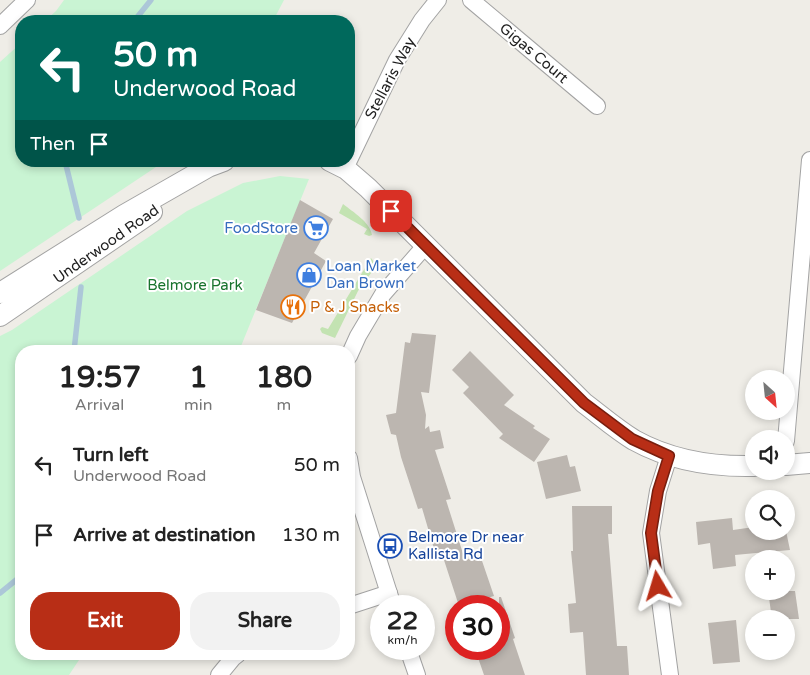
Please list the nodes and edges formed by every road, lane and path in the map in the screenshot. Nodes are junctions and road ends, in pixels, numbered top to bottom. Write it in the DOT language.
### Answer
graph roads {
  1 [pos="27,0"];
  2 [pos="438,0"];
  3 [pos="471,0"];
  4 [pos="0,26"];
  5 [pos="597,106"];
  6 [pos="355,140"];
  7 [pos="810,160"];
  8 [pos="211,167"];
  9 [pos="212,167"];
  10 [pos="347,167"];
  11 [pos="807,242"];
  12 [pos="425,246"];
  13 [pos="0,293"];
  14 [pos="0,316"];
  15 [pos="354,345"];
  16 [pos="787,430"];
  17 [pos="669,456"];
  18 [pos="810,463"];
  19 [pos="795,464"];
  20 [pos="745,466"];
  21 [pos="355,486"];
  22 [pos="389,595"];
  23 [pos="370,603"];
  24 [pos="355,605"];
  25 [pos="231,660"];
  26 [pos="412,660"];
  27 [pos="219,675"];
  28 [pos="417,675"];
  29 [pos="670,675"];
  1 -- 4 [label="street"];
  2 -- 6 [label="street, Stellaris Way"];
  3 -- 5 [label="street, Gigas Court"];
  7 -- 11 [label="street"];
  8 -- 13 [label="street, Underwood Road"];
  9 -- 14 [label="street, Underwood Road"];
  10 -- 12 [label="street"];
  11 -- 16 [label="street"];
  12 -- 15 [label="street"];
  12 -- 17 [label="street"];
  17 -- 20 [label="street"];
  17 -- 29 [label="street"];
  18 -- 19 [label="street"];
  21 -- 22 [label="street"];
  23 -- 24 [label="street"];
  25 -- 27 [label="street"];
  26 -- 28 [label="street"];
}
